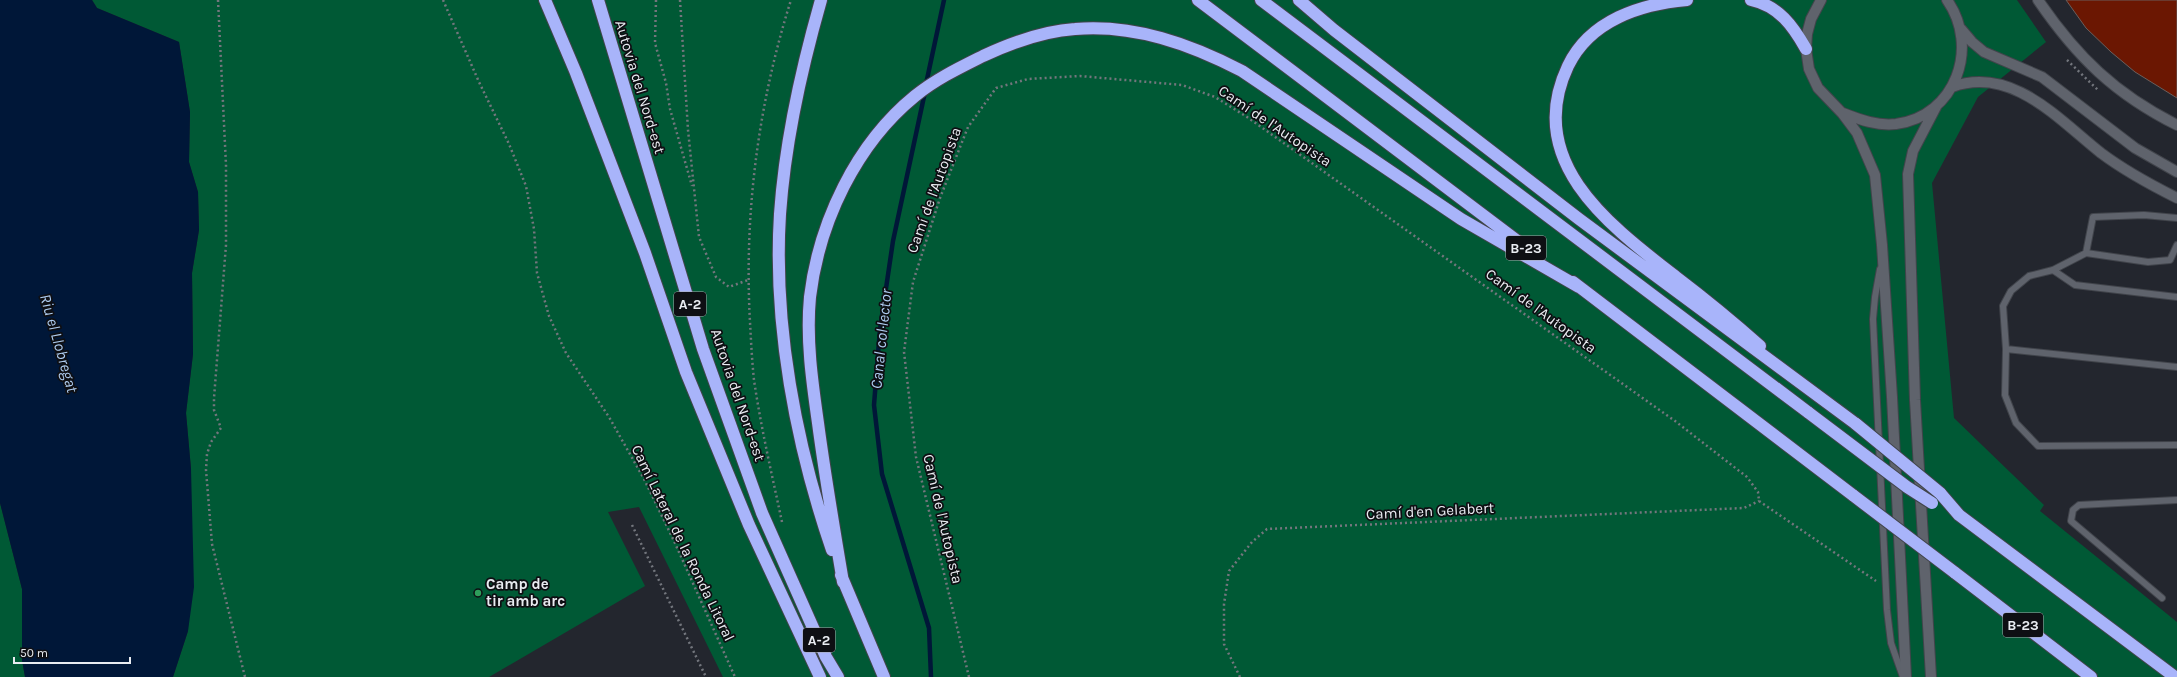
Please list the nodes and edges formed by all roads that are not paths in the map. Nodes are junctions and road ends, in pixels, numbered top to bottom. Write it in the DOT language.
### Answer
graph roads {
  1 [pos="545,0"];
  2 [pos="598,0"];
  3 [pos="821,0"];
  4 [pos="1198,0"];
  5 [pos="1261,0"];
  6 [pos="1299,0"];
  7 [pos="1687,0"];
  8 [pos="1751,0"];
  9 [pos="1821,0"];
  10 [pos="1947,0"];
  11 [pos="2038,0"];
  12 [pos="1961,29"];
  13 [pos="1806,49"];
  14 [pos="1952,87"];
  15 [pos="1937,105"];
  16 [pos="1842,112"];
  17 [pos="2177,125"];
  18 [pos="2177,172"];
  19 [pos="2177,198"];
  20 [pos="2177,218"];
  21 [pos="2177,245"];
  22 [pos="2086,253"];
  23 [pos="1883,258"];
  24 [pos="2053,270"];
  25 [pos="1579,287"];
  26 [pos="2177,297"];
  27 [pos="2006,349"];
  28 [pos="2177,367"];
  29 [pos="1815,394"];
  30 [pos="2177,445"];
  31 [pos="2177,500"];
  32 [pos="1960,515"];
  33 [pos="843,582"];
  34 [pos="2162,598"];
  35 [pos="820,677"];
  36 [pos="838,677"];
  37 [pos="884,677"];
  38 [pos="1902,677"];
  39 [pos="1906,677"];
  40 [pos="1931,677"];
  41 [pos="2091,677"];
  42 [pos="2174,677"];
  1 -- 35 [label="highway"];
  2 -- 36 [label="highway, Autovia del Nord-est / A-2"];
  3 -- 33 [label="highway"];
  4 -- 25 [label="highway, B-23"];
  5 -- 32 [label="highway, B-23, bridge"];
  6 -- 29 [label="highway"];
  7 -- 29 [label="highway"];
  8 -- 13 [label="highway"];
  9 -- 13 [label="main road"];
  10 -- 12 [label="main road"];
  11 -- 17 [label="main road"];
  12 -- 14 [label="main road"];
  12 -- 18 [label="main road"];
  13 -- 16 [label="main road"];
  14 -- 15 [label="main road"];
  14 -- 19 [label="main road"];
  15 -- 16 [label="main road"];
  15 -- 40 [label="main road"];
  16 -- 23 [label="main road"];
  20 -- 22 [label="lane"];
  21 -- 22 [label="lane"];
  22 -- 24 [label="lane"];
  23 -- 38 [label="lane"];
  23 -- 39 [label="main road"];
  24 -- 26 [label="lane"];
  24 -- 27 [label="lane"];
  25 -- 33 [label="highway"];
  25 -- 41 [label="highway, B-23, bridge"];
  27 -- 28 [label="lane"];
  27 -- 30 [label="lane"];
  29 -- 32 [label="highway, bridge"];
  31 -- 34 [label="lane"];
  32 -- 42 [label="highway, B-23"];
  33 -- 37 [label="highway"];
}
